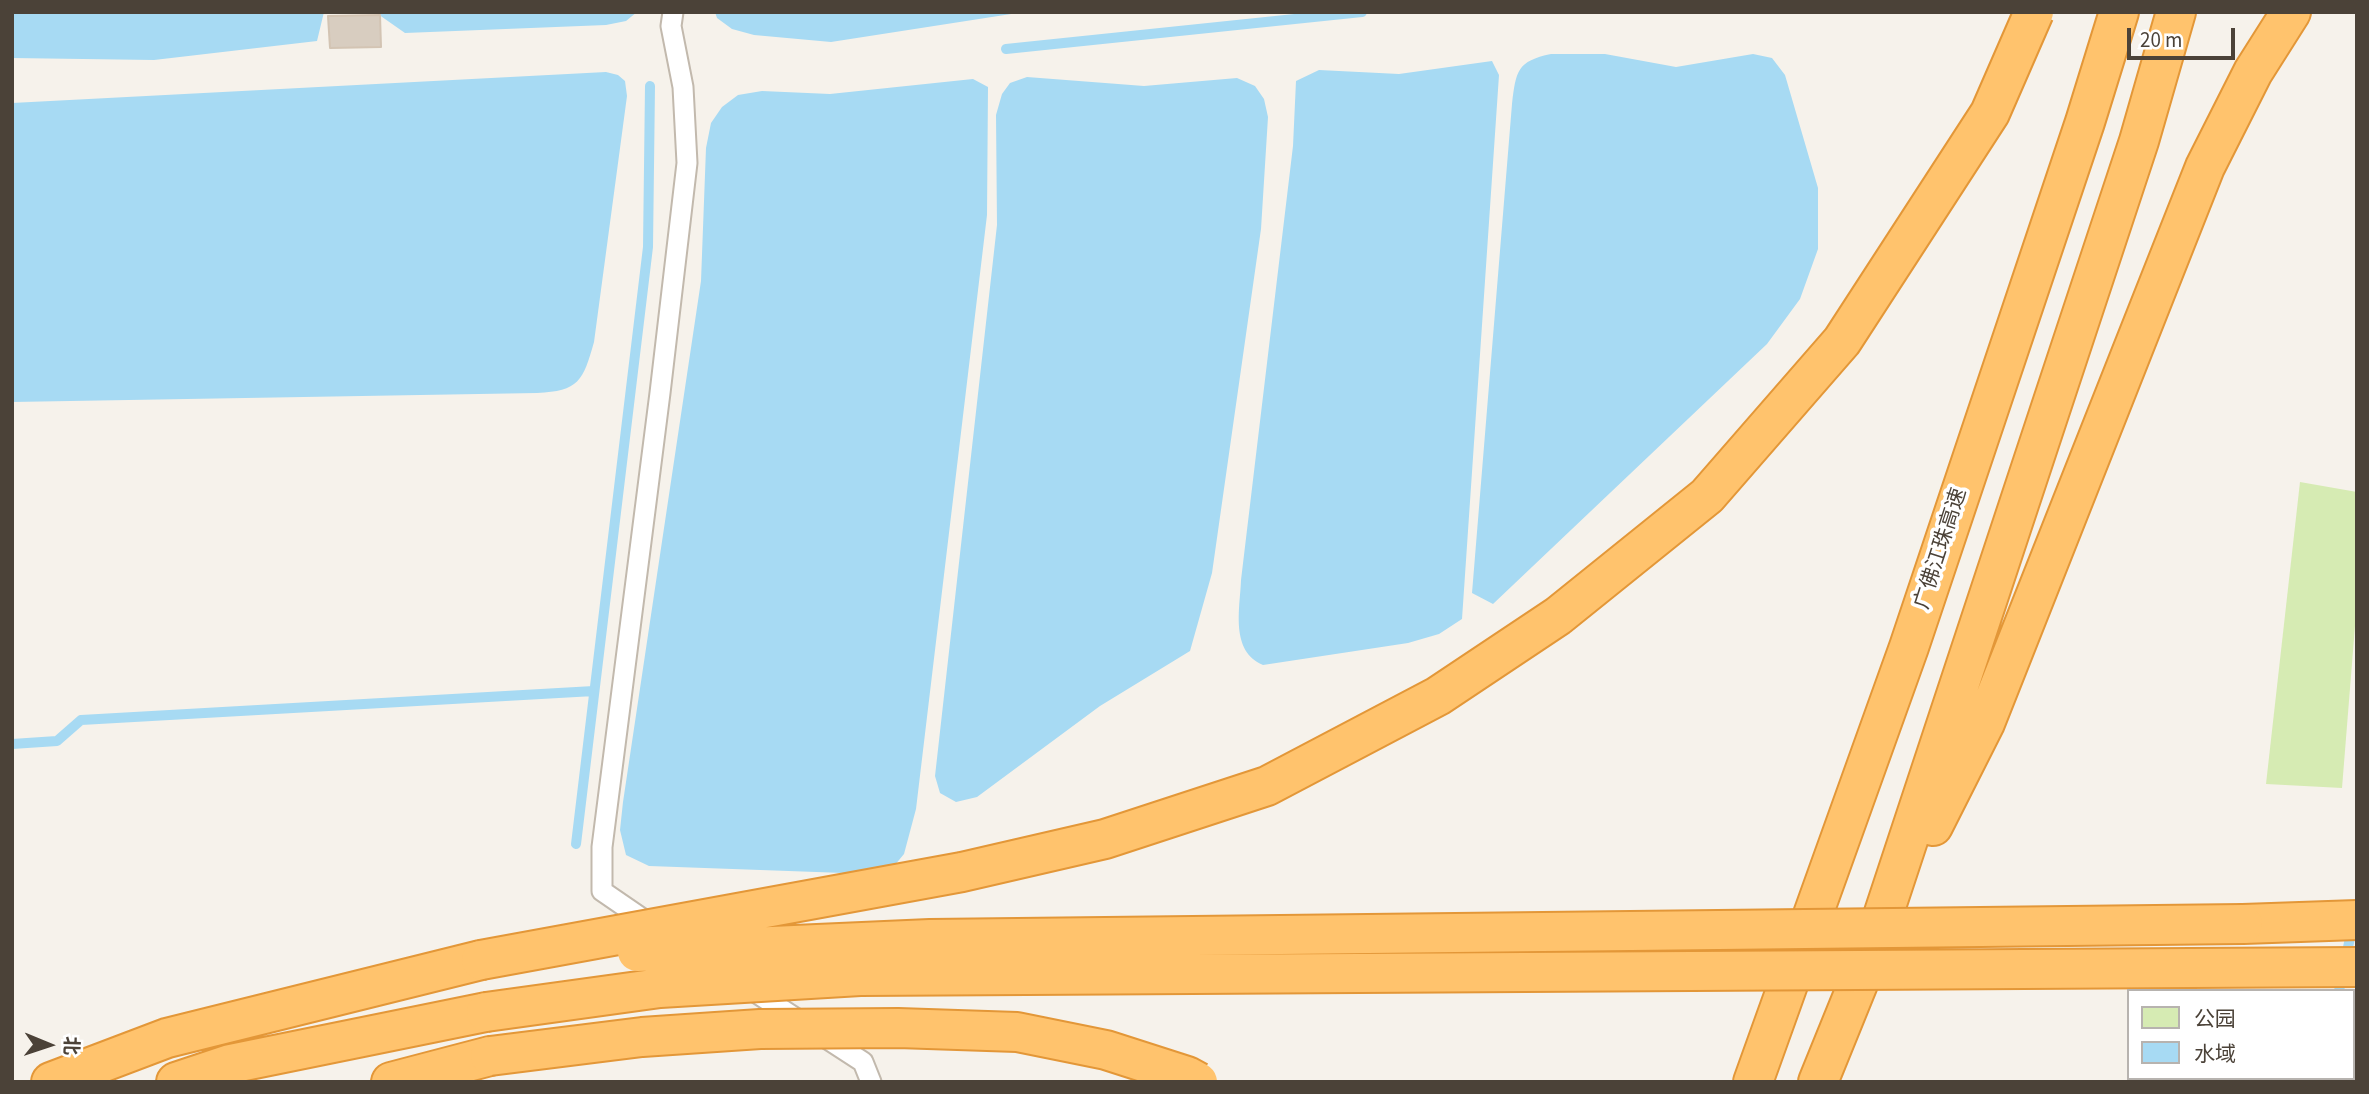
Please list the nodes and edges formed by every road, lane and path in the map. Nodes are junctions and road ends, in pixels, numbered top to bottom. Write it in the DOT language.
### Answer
graph roads {
  1 [pos="673,12"];
  2 [pos="2034,12"];
  3 [pos="2119,12"];
  4 [pos="2176,12"];
  5 [pos="2291,12"];
  6 [pos="2357,920"];
  7 [pos="1872,949"];
  8 [pos="481,960"];
  9 [pos="2357,967"];
  10 [pos="51,1082"];
  11 [pos="176,1082"];
  12 [pos="391,1082"];
  13 [pos="872,1082"];
  14 [pos="1198,1082"];
  15 [pos="1753,1082"];
  16 [pos="1818,1082"];
  1 -- 13 [label="lane"];
  2 -- 8 [label="highway, bridge"];
  3 -- 15 [label="highway, 广佛江珠高速"];
  4 -- 7 [label="highway"];
  5 -- 7 [label="highway"];
  6 -- 8 [label="highway, bridge"];
  7 -- 16 [label="highway"];
  8 -- 10 [label="highway"];
  9 -- 11 [label="highway, bridge"];
  12 -- 14 [label="highway, bridge"];
}
